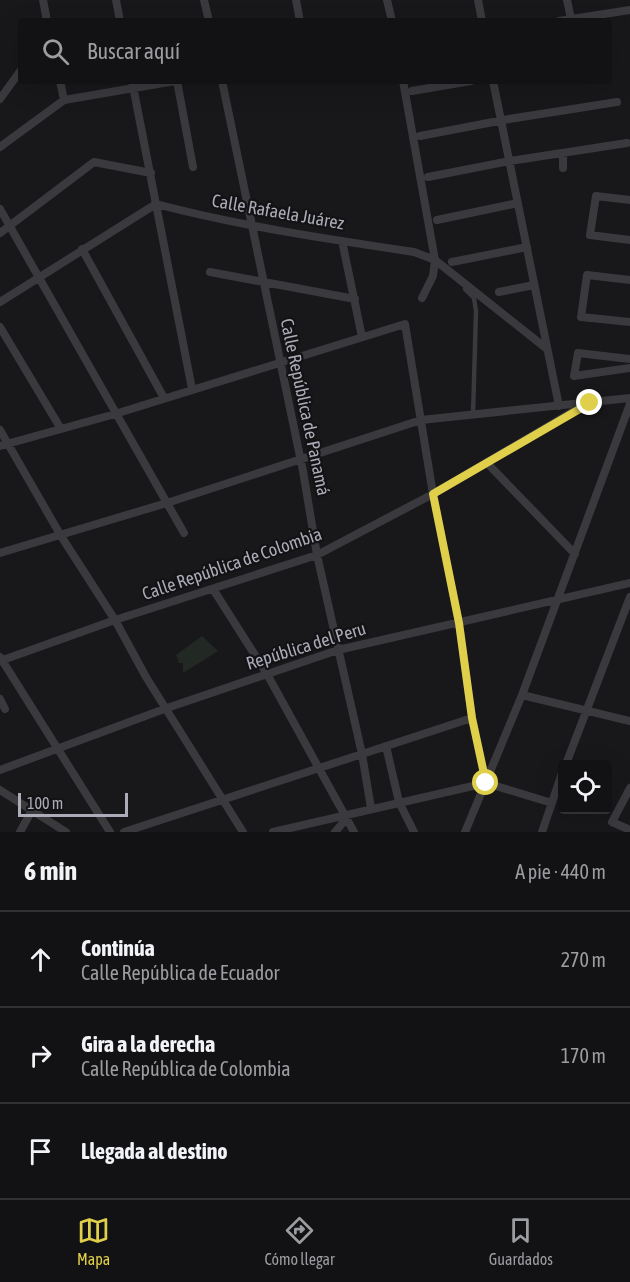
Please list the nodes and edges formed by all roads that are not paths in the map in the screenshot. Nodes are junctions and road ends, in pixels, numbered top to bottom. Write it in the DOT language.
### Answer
graph roads {
  1 [pos="43,0"];
  2 [pos="116,0"];
  3 [pos="204,0"];
  4 [pos="296,0"];
  5 [pos="387,0"];
  6 [pos="478,0"];
  7 [pos="567,0"];
  8 [pos="630,10"];
  9 [pos="46,18"];
  10 [pos="119,18"];
  11 [pos="208,18"];
  12 [pos="299,18"];
  13 [pos="391,18"];
  14 [pos="481,18"];
  15 [pos="572,18"];
  16 [pos="578,18"];
  17 [pos="18,74"];
  18 [pos="61,84"];
  19 [pos="177,84"];
  20 [pos="223,84"];
  21 [pos="404,84"];
  22 [pos="453,84"];
  23 [pos="495,84"];
  24 [pos="133,85"];
  25 [pos="412,91"];
  26 [pos="0,99"];
  27 [pos="64,100"];
  28 [pos="616,102"];
  29 [pos="501,121"];
  30 [pos="420,136"];
  31 [pos="627,143"];
  32 [pos="0,147"];
  33 [pos="563,153"];
  34 [pos="510,161"];
  35 [pos="193,167"];
  36 [pos="563,168"];
  37 [pos="151,173"];
  38 [pos="428,177"];
  39 [pos="630,200"];
  40 [pos="518,203"];
  41 [pos="156,204"];
  42 [pos="0,209"];
  43 [pos="437,220"];
  44 [pos="250,224"];
  45 [pos="10,225"];
  46 [pos="0,233"];
  47 [pos="630,240"];
  48 [pos="342,241"];
  49 [pos="527,247"];
  50 [pos="82,249"];
  51 [pos="435,260"];
  52 [pos="452,262"];
  53 [pos="210,272"];
  54 [pos="452,273"];
  55 [pos="433,276"];
  56 [pos="38,277"];
  57 [pos="630,280"];
  58 [pos="262,283"];
  59 [pos="534,285"];
  60 [pos="499,292"];
  61 [pos="422,298"];
  62 [pos="355,299"];
  63 [pos="0,302"];
  64 [pos="630,322"];
  65 [pos="0,327"];
  66 [pos="362,337"];
  67 [pos="547,349"];
  68 [pos="630,359"];
  69 [pos="280,362"];
  70 [pos="630,368"];
  71 [pos="192,389"];
  72 [pos="164,398"];
  73 [pos="630,398"];
  74 [pos="590,403"];
  75 [pos="630,404"];
  76 [pos="559,406"];
  77 [pos="115,414"];
  78 [pos="473,415"];
  79 [pos="421,420"];
  80 [pos="60,429"];
  81 [pos="0,430"];
  82 [pos="4,445"];
  83 [pos="301,459"];
  84 [pos="487,463"];
  85 [pos="433,494"];
  86 [pos="166,502"];
  87 [pos="184,533"];
  88 [pos="61,536"];
  89 [pos="0,553"];
  90 [pos="575,554"];
  91 [pos="317,555"];
  92 [pos="630,583"];
  93 [pos="213,589"];
  94 [pos="630,597"];
  95 [pos="558,599"];
  96 [pos="115,620"];
  97 [pos="459,623"];
  98 [pos="338,650"];
  99 [pos="1,659"];
  100 [pos="267,674"];
  101 [pos="522,695"];
  102 [pos="0,699"];
  103 [pos="167,708"];
  104 [pos="5,710"];
  105 [pos="585,711"];
  106 [pos="472,718"];
  107 [pos="630,721"];
  108 [pos="386,746"];
  109 [pos="57,749"];
  110 [pos="362,754"];
  111 [pos="568,760"];
  112 [pos="317,769"];
  113 [pos="0,770"];
  114 [pos="486,783"];
  115 [pos="558,785"];
  116 [pos="630,788"];
  117 [pos="0,790"];
  118 [pos="223,800"];
  119 [pos="399,802"];
  120 [pos="552,803"];
  121 [pos="371,808"];
  122 [pos="31,812"];
  123 [pos="345,817"];
  124 [pos="630,830"];
  125 [pos="20,832"];
  126 [pos="66,832"];
  127 [pos="110,832"];
  128 [pos="124,832"];
  129 [pos="243,832"];
  130 [pos="273,832"];
  131 [pos="335,832"];
  132 [pos="354,832"];
  133 [pos="414,832"];
  134 [pos="465,832"];
  135 [pos="542,832"];
  1 -- 9 [label="street"];
  2 -- 10 [label="street"];
  3 -- 11 [label="street"];
  4 -- 12 [label="street"];
  5 -- 13 [label="street"];
  6 -- 14 [label="street"];
  7 -- 15 [label="street"];
  8 -- 16 [label="street"];
  17 -- 26 [label="street"];
  18 -- 27 [label="street"];
  19 -- 35 [label="street"];
  20 -- 44 [label="street, Calle República de Panamá"];
  21 -- 51 [label="street"];
  22 -- 25 [label="street"];
  23 -- 29 [label="street"];
  24 -- 27 [label="street"];
  24 -- 37 [label="street"];
  27 -- 32 [label="street"];
  28 -- 29 [label="street"];
  29 -- 30 [label="street"];
  29 -- 34 [label="street"];
  31 -- 33 [label="street"];
  33 -- 34 [label="street"];
  33 -- 36 [label="street"];
  34 -- 38 [label="street"];
  34 -- 40 [label="street"];
  37 -- 41 [label="street"];
  37 -- 45 [label="street"];
  39 -- 47 [label="street"];
  40 -- 43 [label="street"];
  40 -- 49 [label="street"];
  41 -- 44 [label="street, Calle Rafaela Juárez"];
  41 -- 50 [label="street"];
  41 -- 71 [label="street"];
  42 -- 45 [label="street"];
  44 -- 48 [label="street, Calle Rafaela Juárez"];
  44 -- 58 [label="street, Calle República de Panamá"];
  45 -- 46 [label="street"];
  45 -- 56 [label="street"];
  48 -- 51 [label="street, Calle Rafaela Juárez"];
  48 -- 62 [label="street"];
  49 -- 52 [label="street"];
  49 -- 59 [label="street"];
  50 -- 56 [label="street"];
  50 -- 72 [label="street"];
  51 -- 54 [label="street, Calle Rafaela Juárez"];
  51 -- 55 [label="street"];
  53 -- 58 [label="street"];
  54 -- 55 [label="street"];
  54 -- 67 [label="street, Calle Rafaela Juárez"];
  54 -- 78 [label="lane"];
  55 -- 61 [label="street"];
  56 -- 63 [label="street"];
  56 -- 77 [label="street"];
  57 -- 64 [label="street"];
  58 -- 62 [label="street"];
  58 -- 69 [label="street, Calle República de Panamá"];
  59 -- 60 [label="street"];
  59 -- 67 [label="street"];
  62 -- 66 [label="street"];
  65 -- 80 [label="street"];
  66 -- 69 [label="street"];
  66 -- 79 [label="street"];
  67 -- 76 [label="street"];
  68 -- 70 [label="street"];
  69 -- 71 [label="street"];
  69 -- 83 [label="street, Calle República de Panamá"];
  71 -- 72 [label="street"];
  72 -- 77 [label="street"];
  73 -- 74 [label="street"];
  74 -- 76 [label="street"];
  74 -- 84 [label="street, Calle República de Colombia"];
  75 -- 90 [label="street"];
  76 -- 78 [label="street"];
  77 -- 80 [label="street"];
  77 -- 86 [label="street"];
  78 -- 79 [label="street"];
  79 -- 83 [label="street"];
  79 -- 85 [label="street"];
  80 -- 82 [label="street"];
  81 -- 82 [label="street"];
  82 -- 88 [label="street"];
  83 -- 86 [label="street"];
  83 -- 91 [label="street, Calle República de Panamá"];
  84 -- 85 [label="street, Calle República de Colombia"];
  84 -- 90 [label="street"];
  85 -- 91 [label="street, Calle República de Colombia"];
  85 -- 97 [label="street"];
  86 -- 87 [label="street"];
  86 -- 88 [label="street"];
  88 -- 89 [label="street"];
  88 -- 96 [label="street"];
  90 -- 95 [label="street"];
  91 -- 93 [label="street, Calle República de Colombia"];
  91 -- 98 [label="street, Calle República de Panamá"];
  92 -- 95 [label="street, República del Peru"];
  93 -- 96 [label="street, Calle República de Colombia"];
  93 -- 100 [label="street"];
  94 -- 105 [label="street"];
  95 -- 97 [label="street, República del Peru"];
  95 -- 101 [label="street"];
  96 -- 99 [label="street, Calle República de Colombia"];
  96 -- 103 [label="street"];
  97 -- 98 [label="street, República del Peru"];
  97 -- 106 [label="street"];
  98 -- 100 [label="street, República del Peru"];
  98 -- 110 [label="street, Calle República de Panamá"];
  99 -- 109 [label="street"];
  100 -- 103 [label="street, República del Peru"];
  100 -- 112 [label="street"];
  101 -- 105 [label="street"];
  101 -- 114 [label="street"];
  102 -- 104 [label="street"];
  103 -- 109 [label="street, República del Peru"];
  103 -- 118 [label="street"];
  105 -- 107 [label="street"];
  105 -- 111 [label="street"];
  106 -- 108 [label="street"];
  106 -- 114 [label="street"];
  108 -- 110 [label="street"];
  108 -- 119 [label="street"];
  109 -- 113 [label="street, República del Peru"];
  109 -- 127 [label="street"];
  110 -- 112 [label="street"];
  110 -- 121 [label="street, Calle República de Panamá"];
  112 -- 118 [label="street"];
  112 -- 123 [label="street"];
  114 -- 119 [label="street"];
  114 -- 120 [label="street"];
  114 -- 134 [label="street"];
  115 -- 120 [label="street"];
  116 -- 124 [label="street"];
  117 -- 122 [label="street"];
  118 -- 128 [label="street"];
  118 -- 129 [label="street"];
  119 -- 121 [label="street"];
  119 -- 133 [label="street"];
  120 -- 135 [label="street"];
  121 -- 123 [label="street"];
  122 -- 125 [label="street"];
  122 -- 126 [label="street"];
  123 -- 130 [label="street"];
  123 -- 131 [label="street"];
  123 -- 132 [label="street"];
}
